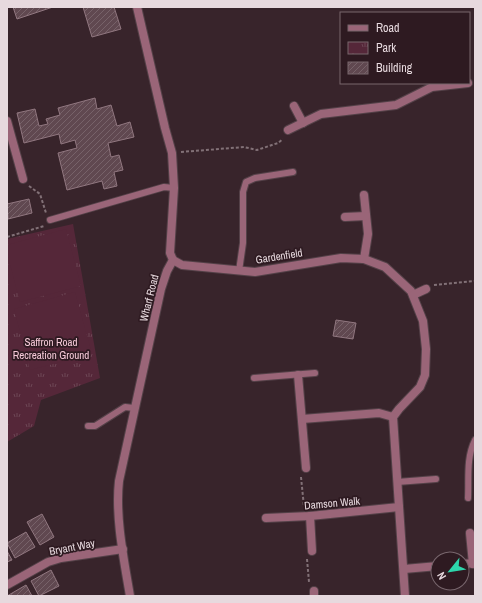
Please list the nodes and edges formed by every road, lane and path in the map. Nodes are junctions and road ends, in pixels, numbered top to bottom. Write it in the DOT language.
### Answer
graph roads {
  1 [pos="137,7"];
  2 [pos="459,84"];
  3 [pos="294,106"];
  4 [pos="7,121"];
  5 [pos="303,123"];
  6 [pos="288,130"];
  7 [pos="172,153"];
  8 [pos="293,172"];
  9 [pos="23,179"];
  10 [pos="174,188"];
  11 [pos="364,195"];
  12 [pos="366,216"];
  13 [pos="345,218"];
  14 [pos="49,220"];
  15 [pos="7,237"];
  16 [pos="364,259"];
  17 [pos="174,260"];
  18 [pos="239,271"];
  19 [pos="475,281"];
  20 [pos="428,287"];
  21 [pos="413,295"];
  22 [pos="315,373"];
  23 [pos="298,375"];
  24 [pos="254,378"];
  25 [pos="134,408"];
  26 [pos="393,417"];
  27 [pos="302,419"];
  28 [pos="88,426"];
  29 [pos="475,440"];
  30 [pos="306,468"];
  31 [pos="436,479"];
  32 [pos="397,482"];
  33 [pos="468,498"];
  34 [pos="399,507"];
  35 [pos="310,516"];
  36 [pos="266,518"];
  37 [pos="470,533"];
  38 [pos="123,549"];
  39 [pos="312,551"];
  40 [pos="474,563"];
  41 [pos="430,567"];
  42 [pos="404,569"];
  43 [pos="7,585"];
  44 [pos="314,594"];
  45 [pos="130,596"];
  46 [pos="405,596"];
  1 -- 7 [label="street"];
  2 -- 5 [label="street"];
  3 -- 5 [label="street"];
  4 -- 9 [label="street"];
  5 -- 6 [label="street"];
  6 -- 7 [label="path"];
  7 -- 10 [label="street"];
  8 -- 18 [label="lane"];
  9 -- 14 [label="path"];
  10 -- 14 [label="lane"];
  10 -- 17 [label="street"];
  11 -- 12 [label="street"];
  12 -- 13 [label="street"];
  12 -- 16 [label="street"];
  14 -- 15 [label="path"];
  16 -- 18 [label="street, Gardenfield"];
  16 -- 21 [label="street, Gardenfield"];
  17 -- 18 [label="street, Gardenfield"];
  17 -- 25 [label="street, Wharf Road"];
  19 -- 20 [label="path"];
  20 -- 21 [label="street"];
  21 -- 26 [label="street, Gardenfield"];
  22 -- 23 [label="lane"];
  23 -- 24 [label="lane"];
  23 -- 27 [label="street"];
  25 -- 28 [label="lane"];
  25 -- 38 [label="street, Wharf Road"];
  26 -- 27 [label="street"];
  26 -- 32 [label="street"];
  27 -- 30 [label="street"];
  29 -- 33 [label="lane"];
  30 -- 35 [label="path"];
  31 -- 32 [label="lane"];
  32 -- 34 [label="street"];
  34 -- 35 [label="street, Damson Walk"];
  34 -- 42 [label="street"];
  35 -- 36 [label="street, Damson Walk"];
  35 -- 39 [label="street"];
  37 -- 40 [label="street"];
  38 -- 43 [label="street, Bryant Way"];
  38 -- 45 [label="street, Wharf Road"];
  39 -- 44 [label="path"];
  41 -- 42 [label="street"];
  42 -- 46 [label="street"];
}
